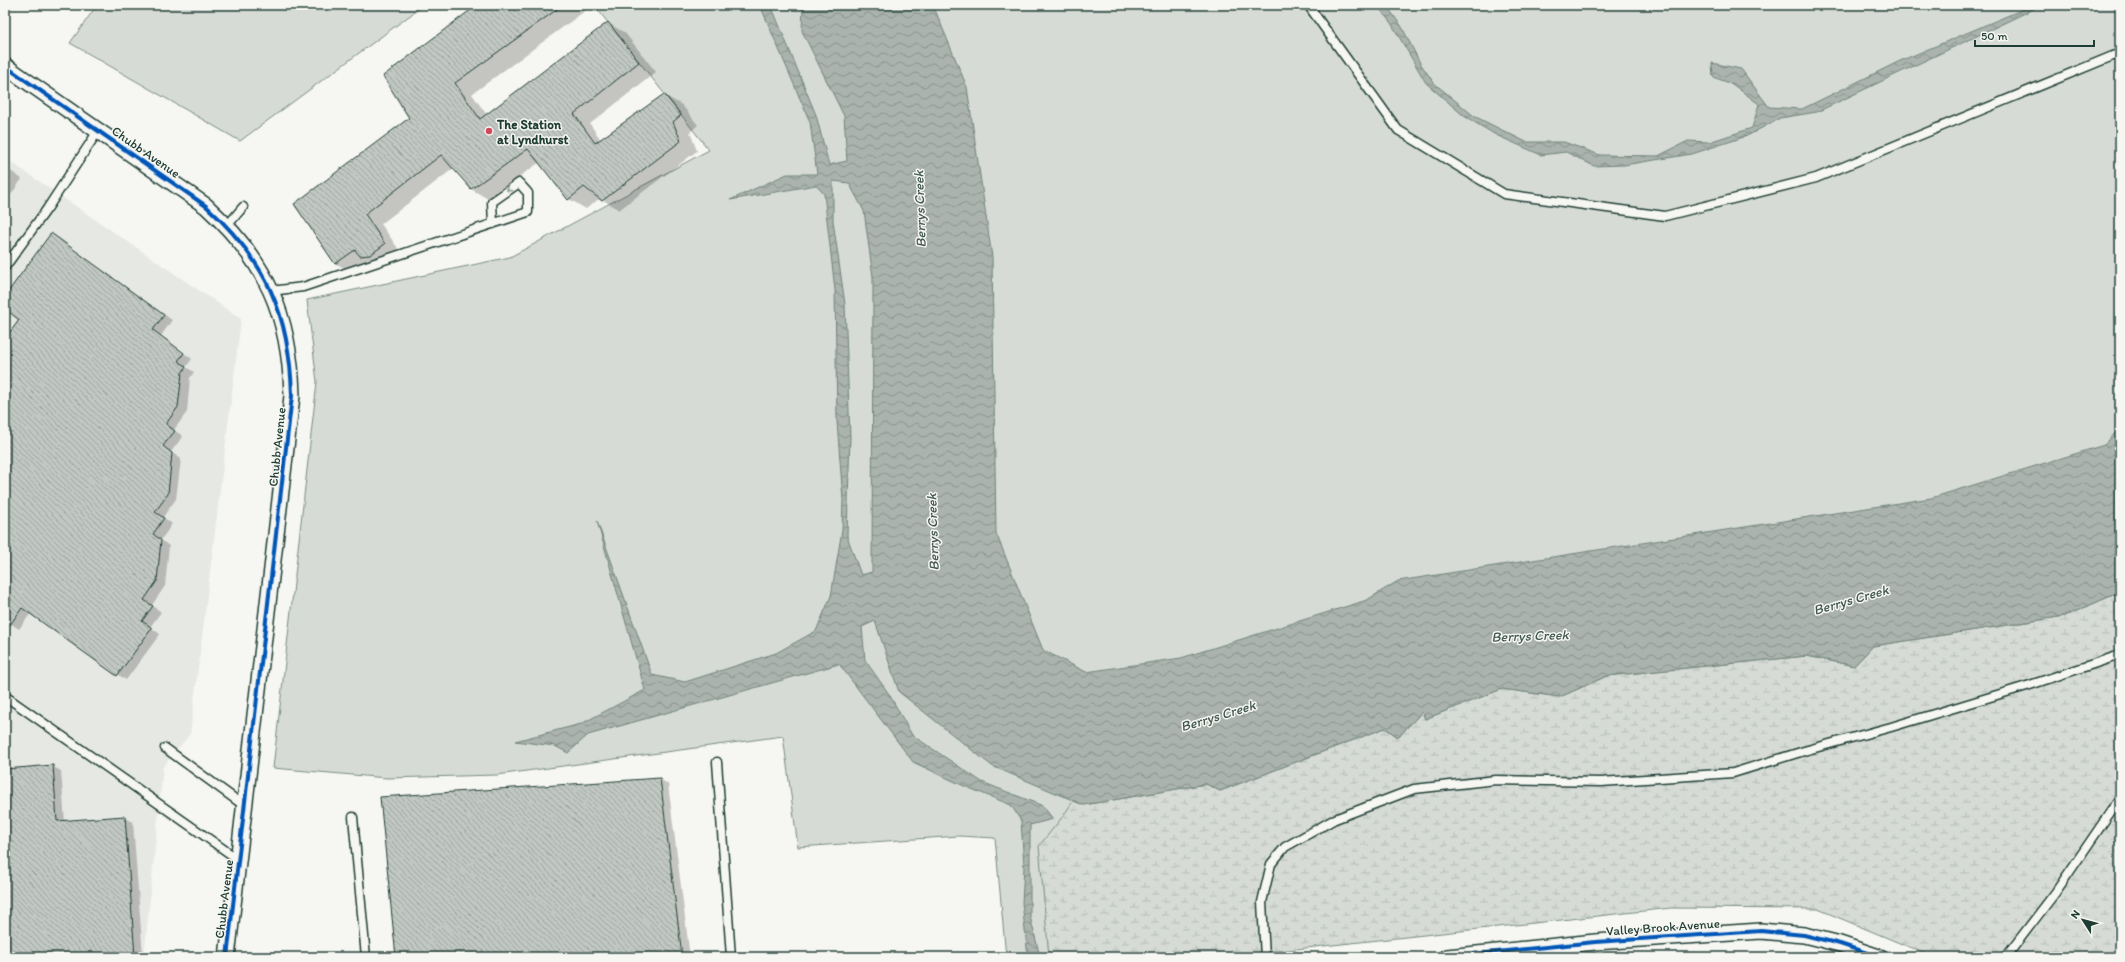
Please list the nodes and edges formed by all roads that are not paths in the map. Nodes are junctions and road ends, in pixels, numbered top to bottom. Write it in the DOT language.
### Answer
graph roads {
  1 [pos="1308,5"];
  2 [pos="2120,53"];
  3 [pos="5,66"];
  4 [pos="98,131"];
  5 [pos="243,207"];
  6 [pos="494,224"];
  7 [pos="227,226"];
  8 [pos="5,267"];
  9 [pos="271,291"];
  10 [pos="2120,655"];
  11 [pos="5,696"];
  12 [pos="165,748"];
  13 [pos="717,762"];
  14 [pos="2120,798"];
  15 [pos="246,807"];
  16 [pos="353,817"];
  17 [pos="239,860"];
  18 [pos="227,957"];
  19 [pos="366,957"];
  20 [pos="731,957"];
  21 [pos="1265,957"];
  22 [pos="1447,957"];
  23 [pos="1879,957"];
  24 [pos="2006,957"];
  1 -- 2 [label="lane"];
  3 -- 4 [label="street, Chubb Avenue"];
  4 -- 7 [label="street, Chubb Avenue"];
  4 -- 8 [label="lane"];
  5 -- 7 [label="lane"];
  6 -- 6 [label="lane, one-way"];
  6 -- 9 [label="lane"];
  7 -- 9 [label="street, Chubb Avenue"];
  9 -- 15 [label="street, Chubb Avenue"];
  10 -- 21 [label="lane"];
  11 -- 17 [label="lane"];
  12 -- 15 [label="lane"];
  13 -- 20 [label="lane"];
  14 -- 24 [label="lane"];
  15 -- 17 [label="street, Chubb Avenue"];
  16 -- 19 [label="lane"];
  17 -- 18 [label="street, Chubb Avenue"];
  22 -- 23 [label="street, Valley Brook Avenue"];
}
